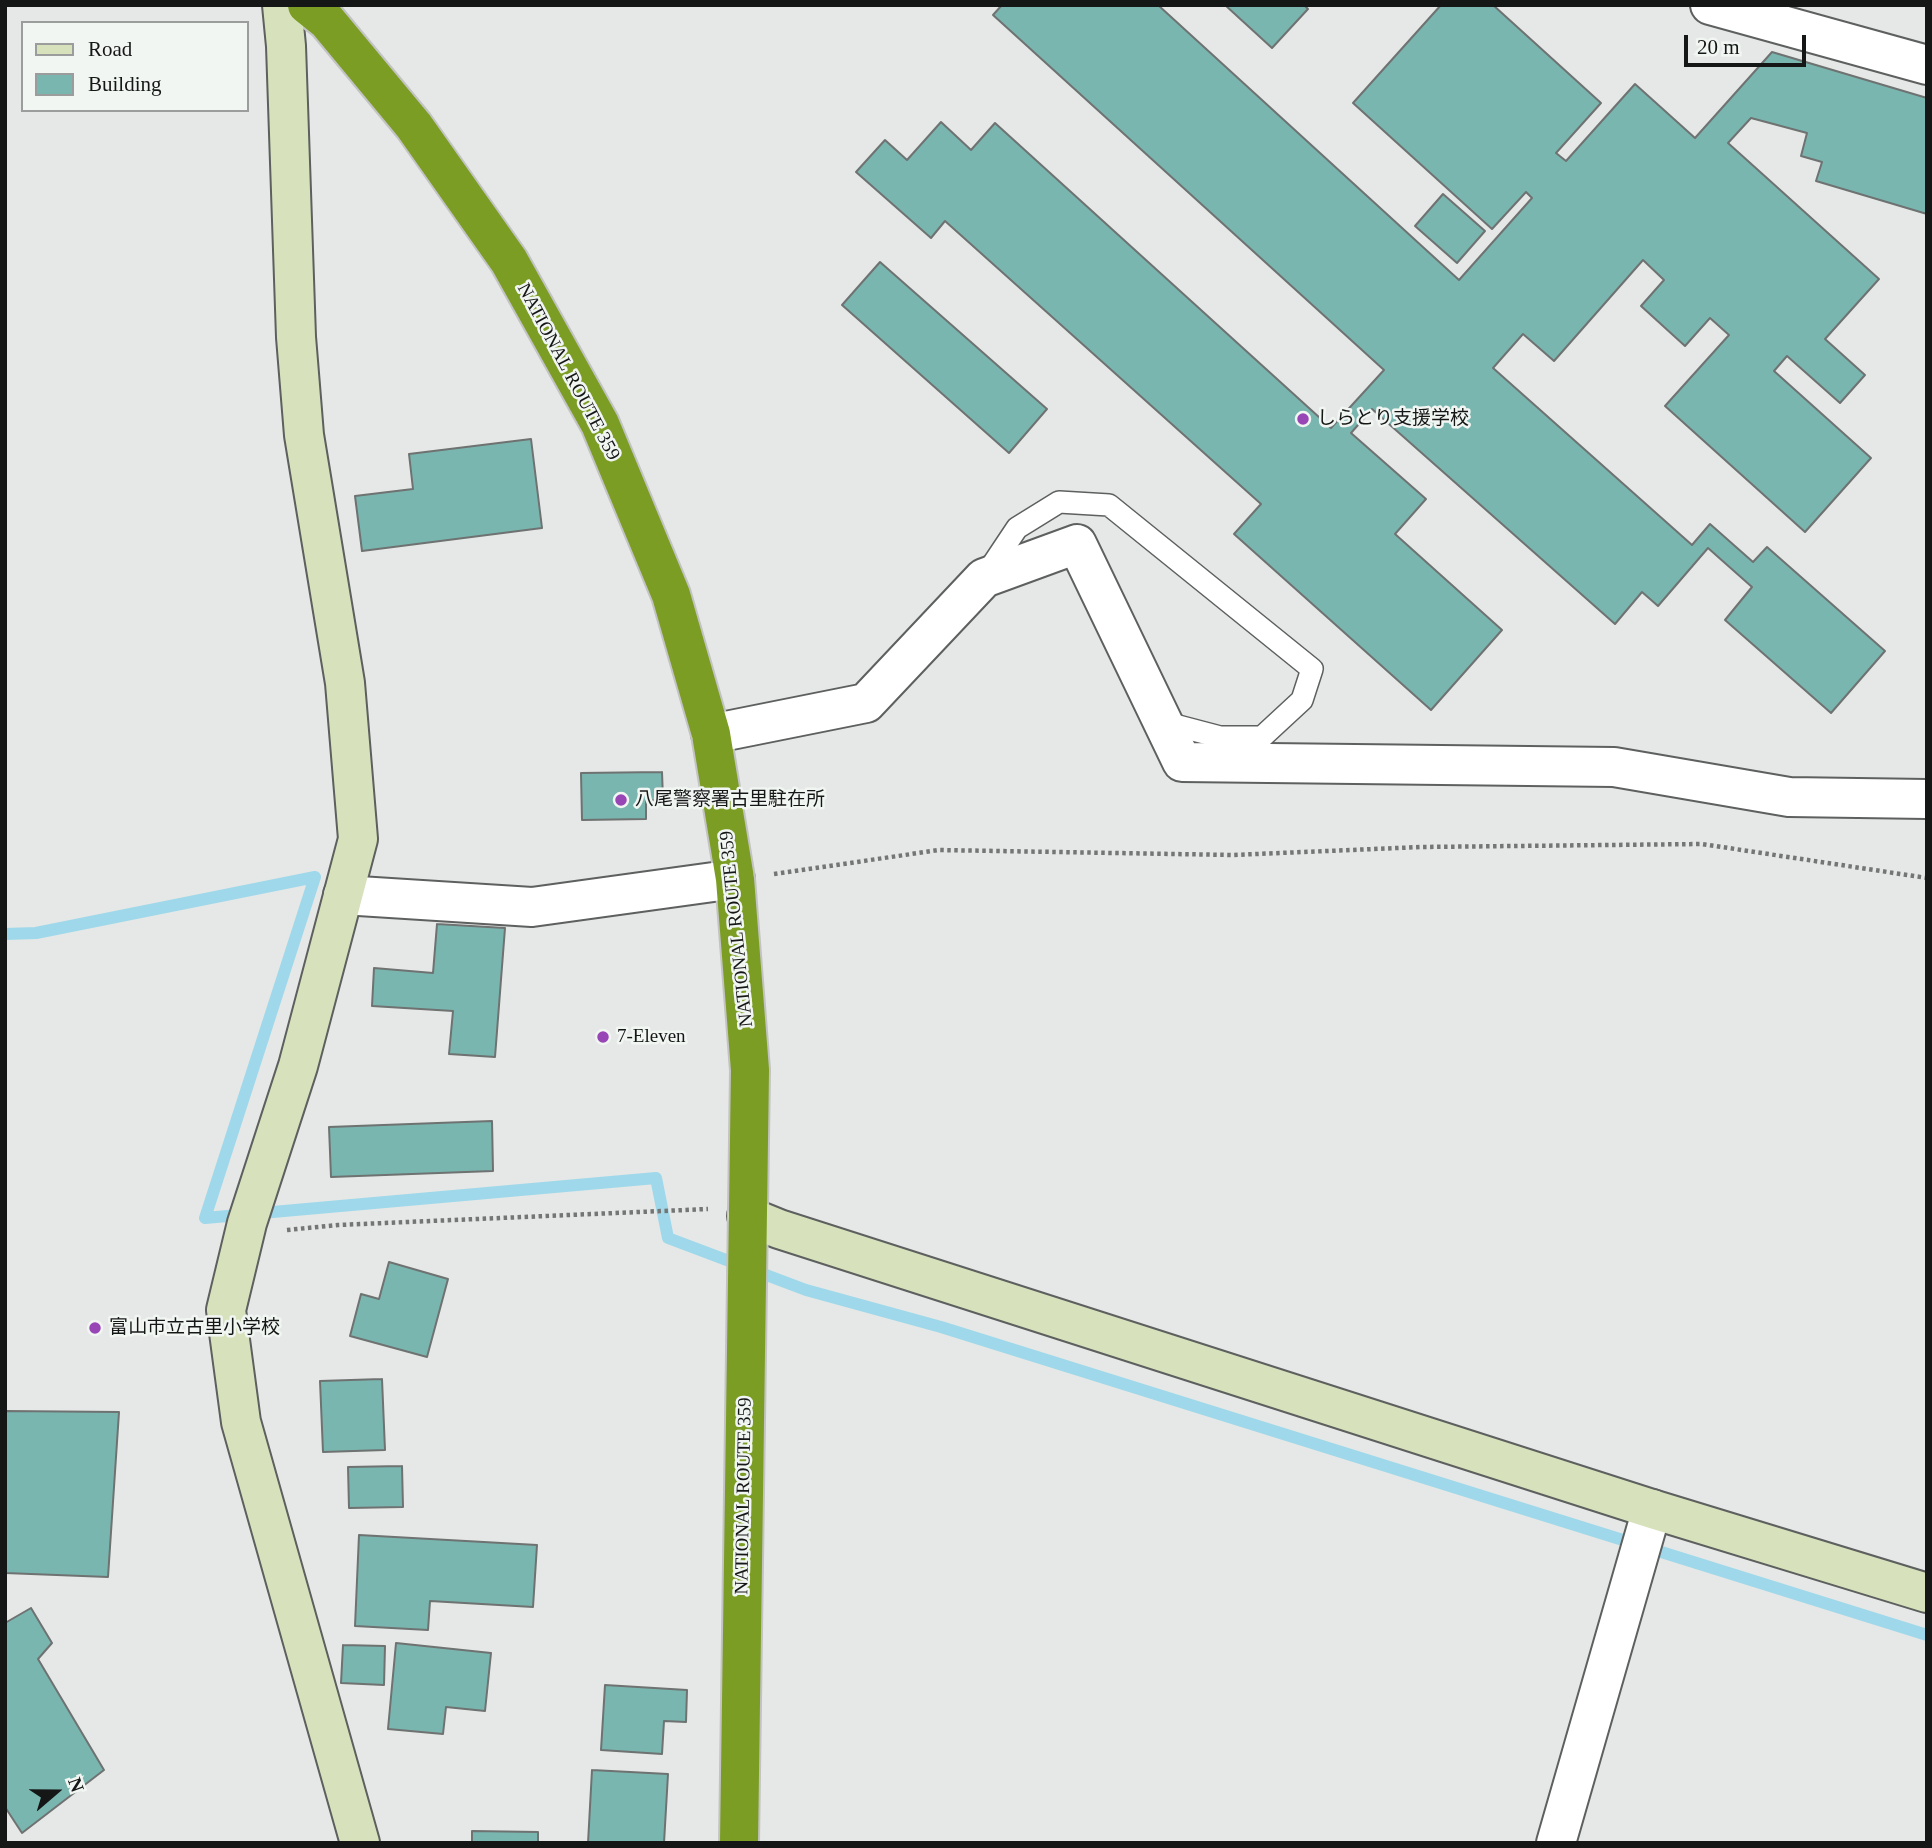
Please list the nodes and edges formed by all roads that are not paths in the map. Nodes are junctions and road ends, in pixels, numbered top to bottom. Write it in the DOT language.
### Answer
graph roads {
  1 [pos="282,5"];
  2 [pos="307,5"];
  3 [pos="1710,5"];
  4 [pos="1927,65"];
  5 [pos="984,578"];
  6 [pos="1163,722"];
  7 [pos="711,734"];
  8 [pos="1927,799"];
  9 [pos="735,879"];
  10 [pos="343,895"];
  11 [pos="747,1216"];
  12 [pos="1652,1509"];
  13 [pos="1927,1593"];
  14 [pos="360,1843"];
  15 [pos="739,1843"];
  16 [pos="1556,1843"];
  1 -- 10 [label="street"];
  2 -- 7 [label="highway, NATIONAL ROUTE 359"];
  3 -- 4 [label="street"];
  5 -- 6 [label="street"];
  5 -- 6 [label="lane"];
  5 -- 7 [label="street"];
  6 -- 8 [label="street"];
  7 -- 9 [label="highway, NATIONAL ROUTE 359"];
  9 -- 10 [label="street"];
  9 -- 11 [label="highway, NATIONAL ROUTE 359"];
  10 -- 14 [label="street"];
  11 -- 12 [label="street"];
  11 -- 15 [label="highway, NATIONAL ROUTE 359"];
  12 -- 13 [label="street"];
  12 -- 16 [label="street"];
}
